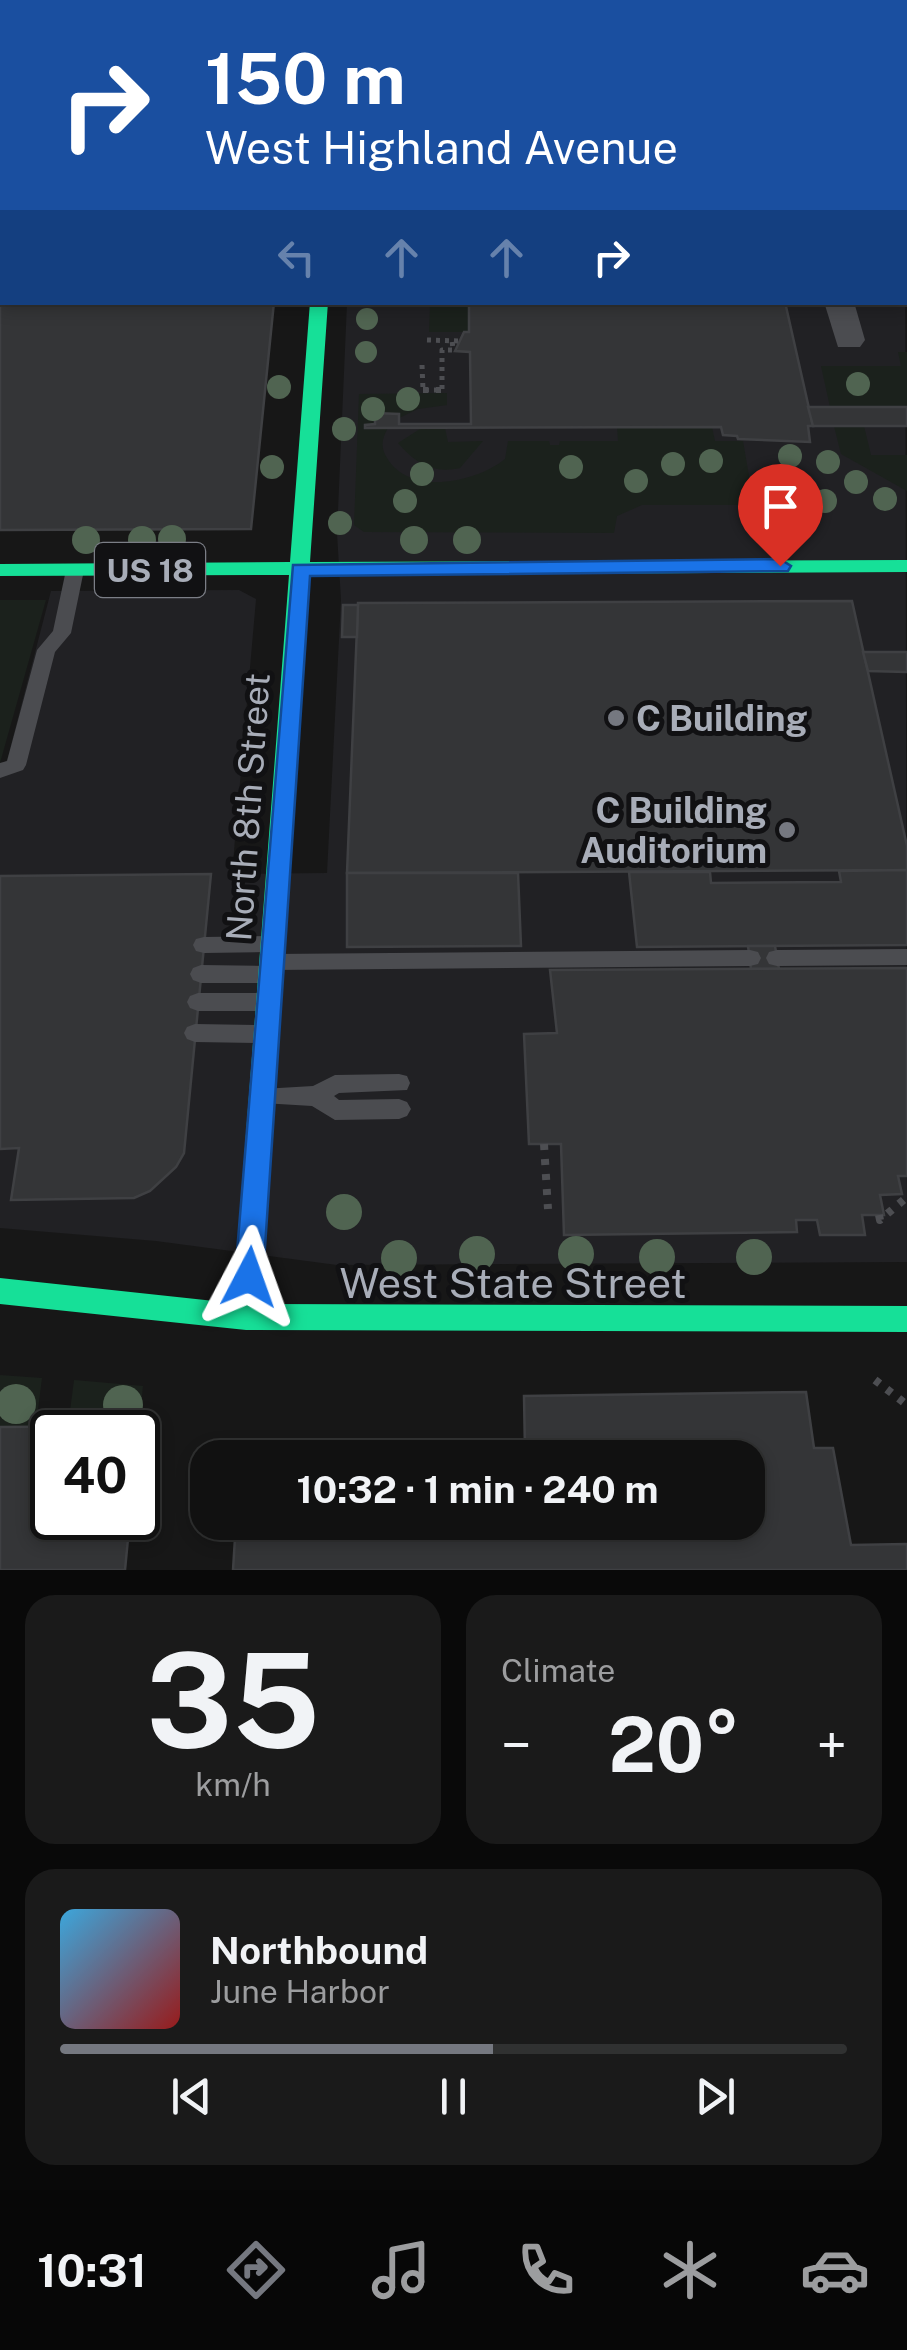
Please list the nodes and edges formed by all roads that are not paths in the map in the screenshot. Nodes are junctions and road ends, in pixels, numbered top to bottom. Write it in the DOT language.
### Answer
graph roads {
  1 [pos="319,305"];
  2 [pos="840,305"];
  3 [pos="849,340"];
  4 [pos="906,569"];
  5 [pos="0,570"];
  6 [pos="75,570"];
  7 [pos="300,570"];
  8 [pos="0,771"];
  9 [pos="204,945"];
  10 [pos="907,957"];
  11 [pos="750,958"];
  12 [pos="777,958"];
  13 [pos="272,960"];
  14 [pos="201,974"];
  15 [pos="198,1002"];
  16 [pos="269,1002"];
  17 [pos="196,1034"];
  18 [pos="267,1034"];
  19 [pos="399,1083"];
  20 [pos="262,1096"];
  21 [pos="317,1096"];
  22 [pos="399,1109"];
  23 [pos="0,1291"];
  24 [pos="246,1317"];
  25 [pos="907,1319"];
  1 -- 7 [label="street, North 8th Street"];
  2 -- 3 [label="street"];
  4 -- 7 [label="street, US 18"];
  5 -- 6 [label="street, US 18"];
  6 -- 7 [label="street, US 18"];
  6 -- 8 [label="lane"];
  7 -- 13 [label="street, North 8th Street"];
  9 -- 13 [label="lane"];
  10 -- 12 [label="lane"];
  11 -- 13 [label="lane"];
  13 -- 14 [label="lane"];
  13 -- 16 [label="street, North 8th Street"];
  15 -- 16 [label="lane"];
  16 -- 18 [label="street, North 8th Street"];
  17 -- 18 [label="lane"];
  18 -- 20 [label="street, North 8th Street"];
  19 -- 21 [label="lane"];
  20 -- 21 [label="lane"];
  20 -- 24 [label="street, North 8th Street"];
  21 -- 22 [label="lane"];
  23 -- 24 [label="street, West State Street"];
  24 -- 25 [label="street, West State Street"];
}
